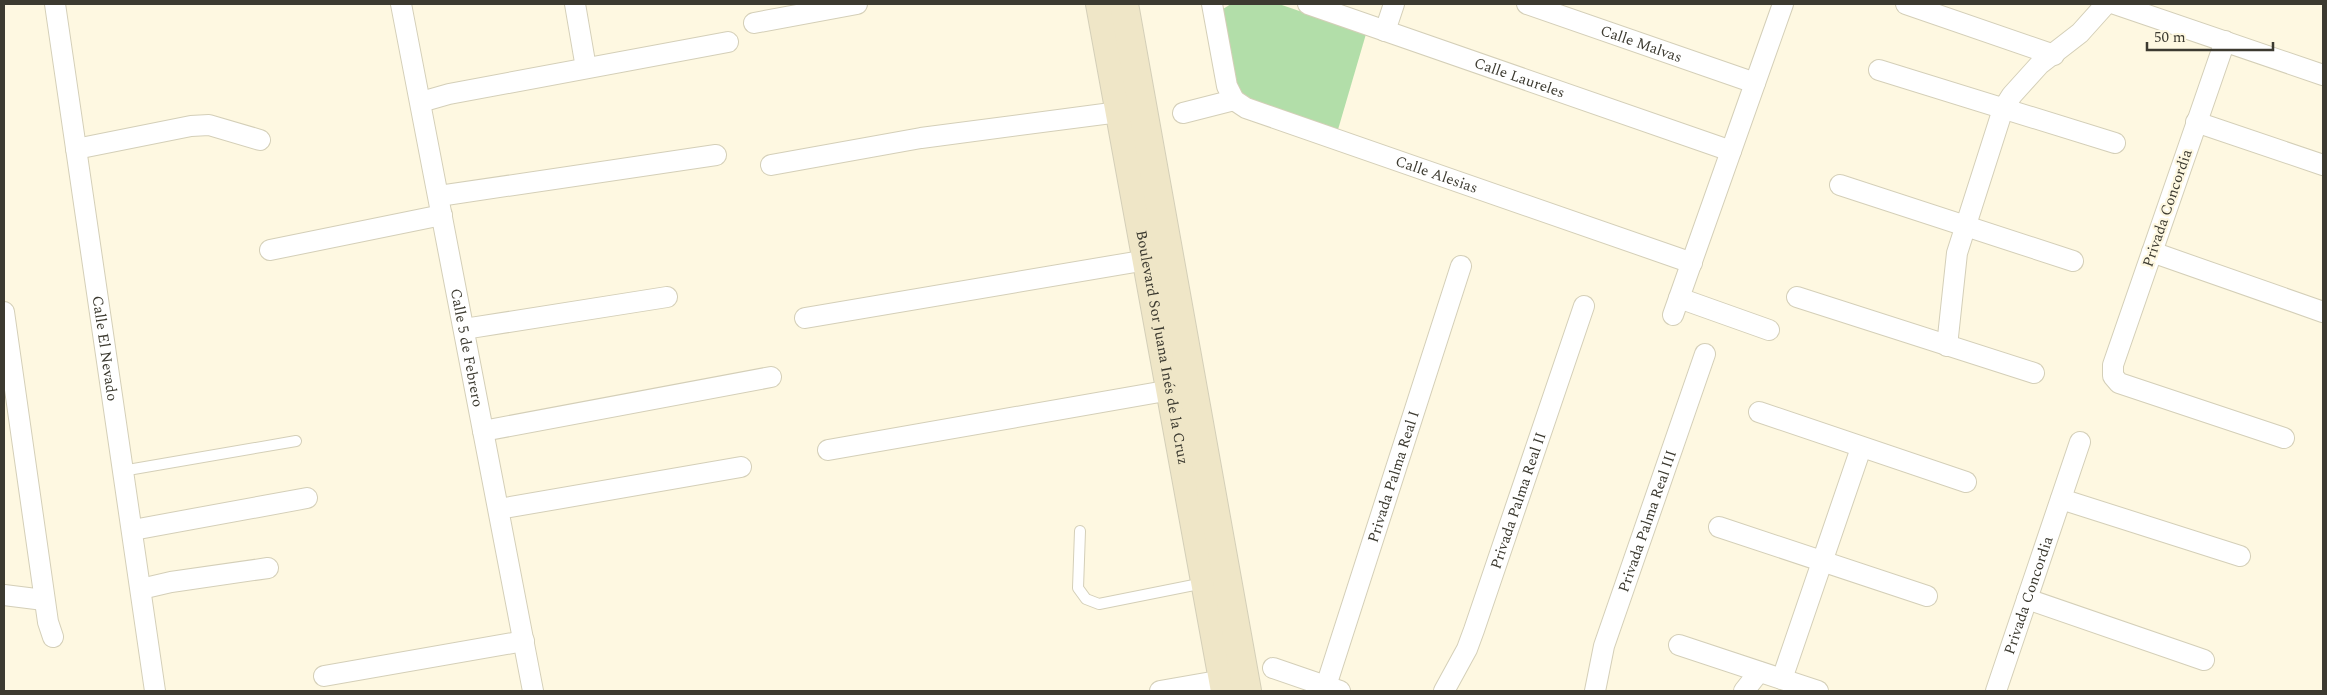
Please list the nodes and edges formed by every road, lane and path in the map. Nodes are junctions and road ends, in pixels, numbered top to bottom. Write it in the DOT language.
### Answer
graph roads {
  1 [pos="55,4"];
  2 [pos="401,4"];
  3 [pos="575,4"];
  4 [pos="857,4"];
  5 [pos="1100,4"];
  6 [pos="1124,4"];
  7 [pos="1212,4"];
  8 [pos="1308,4"];
  9 [pos="1394,4"];
  10 [pos="1528,4"];
  11 [pos="1783,4"];
  12 [pos="1906,4"];
  13 [pos="2089,4"];
  14 [pos="2106,4"];
  15 [pos="2115,4"];
  16 [pos="1354,11"];
  17 [pos="754,23"];
  18 [pos="1385,31"];
  19 [pos="2225,41"];
  20 [pos="728,42"];
  21 [pos="2047,57"];
  22 [pos="586,68"];
  23 [pos="1879,70"];
  24 [pos="2323,75"];
  25 [pos="1755,83"];
  26 [pos="1234,100"];
  27 [pos="421,102"];
  28 [pos="2003,108"];
  29 [pos="1119,112"];
  30 [pos="1183,113"];
  31 [pos="2196,122"];
  32 [pos="260,140"];
  33 [pos="2115,144"];
  34 [pos="76,149"];
  35 [pos="1731,151"];
  36 [pos="716,155"];
  37 [pos="770,165"];
  38 [pos="2323,165"];
  39 [pos="1840,185"];
  40 [pos="441,206"];
  41 [pos="1965,226"];
  42 [pos="270,250"];
  43 [pos="2152,252"];
  44 [pos="1147,260"];
  45 [pos="2074,261"];
  46 [pos="1692,263"];
  47 [pos="1461,266"];
  48 [pos="667,297"];
  49 [pos="1797,297"];
  50 [pos="1584,306"];
  51 [pos="4,312"];
  52 [pos="2323,312"];
  53 [pos="805,318"];
  54 [pos="464,330"];
  55 [pos="1769,330"];
  56 [pos="1947,346"];
  57 [pos="1705,354"];
  58 [pos="2034,373"];
  59 [pos="770,377"];
  60 [pos="1171,390"];
  61 [pos="1759,412"];
  62 [pos="12,422"];
  63 [pos="483,431"];
  64 [pos="2284,438"];
  65 [pos="296,441"];
  66 [pos="2080,442"];
  67 [pos="1861,448"];
  68 [pos="828,450"];
  69 [pos="741,467"];
  70 [pos="122,471"];
  71 [pos="1966,482"];
  72 [pos="307,498"];
  73 [pos="2061,499"];
  74 [pos="499,509"];
  75 [pos="1719,527"];
  76 [pos="133,530"];
  77 [pos="1080,531"];
  78 [pos="2240,556"];
  79 [pos="1822,561"];
  80 [pos="268,568"];
  81 [pos="1205,582"];
  82 [pos="142,589"];
  83 [pos="4,595"];
  84 [pos="1927,596"];
  85 [pos="2027,599"];
  86 [pos="44,600"];
  87 [pos="53,637"];
  88 [pos="524,641"];
  89 [pos="1679,645"];
  90 [pos="2204,660"];
  91 [pos="1273,668"];
  92 [pos="1759,672"];
  93 [pos="324,676"];
  94 [pos="1782,679"];
  95 [pos="1224,686"];
  96 [pos="1333,689"];
  97 [pos="1808,690"];
  98 [pos="155,691"];
  99 [pos="533,691"];
  100 [pos="1160,691"];
  101 [pos="1247,691"];
  102 [pos="1444,691"];
  103 [pos="1595,691"];
  104 [pos="1744,691"];
  105 [pos="1996,691"];
  1 -- 34 [label="street, Calle El Nevado"];
  2 -- 27 [label="street, Calle 5 de Febrero"];
  3 -- 22 [label="street"];
  4 -- 17 [label="street"];
  5 -- 29 [label="main road, Boulevard Sor Juana Inés de la Cruz"];
  6 -- 101 [label="main road, Boulevard Sor Juana Inés de la Cruz"];
  7 -- 26 [label="street"];
  8 -- 16 [label="street, Calle Laureles"];
  9 -- 18 [label="street"];
  10 -- 25 [label="street, Calle Malvas"];
  11 -- 25 [label="street"];
  12 -- 21 [label="street"];
  13 -- 21 [label="street"];
  14 -- 21 [label="street"];
  15 -- 19 [label="street"];
  16 -- 18 [label="street, Calle Laureles"];
  18 -- 35 [label="street, Calle Laureles"];
  19 -- 24 [label="street"];
  19 -- 31 [label="street, Privada Concordia"];
  20 -- 22 [label="street"];
  21 -- 28 [label="street"];
  22 -- 27 [label="street"];
  23 -- 28 [label="street"];
  25 -- 35 [label="street"];
  26 -- 30 [label="street"];
  26 -- 46 [label="street, Calle Alesias"];
  27 -- 40 [label="street, Calle 5 de Febrero"];
  28 -- 33 [label="street"];
  28 -- 41 [label="street"];
  29 -- 37 [label="street"];
  29 -- 44 [label="main road, Boulevard Sor Juana Inés de la Cruz"];
  31 -- 38 [label="street"];
  31 -- 43 [label="street, Privada Concordia"];
  32 -- 34 [label="street"];
  34 -- 70 [label="street, Calle El Nevado"];
  35 -- 46 [label="street"];
  36 -- 40 [label="street"];
  39 -- 41 [label="street"];
  40 -- 42 [label="street"];
  40 -- 54 [label="street, Calle 5 de Febrero"];
  41 -- 45 [label="street"];
  41 -- 56 [label="street"];
  43 -- 52 [label="street"];
  43 -- 64 [label="street, Privada Concordia"];
  44 -- 53 [label="street"];
  44 -- 60 [label="main road, Boulevard Sor Juana Inés de la Cruz"];
  46 -- 55 [label="street"];
  47 -- 96 [label="street, Privada Palma Real I"];
  48 -- 54 [label="street"];
  49 -- 56 [label="street"];
  50 -- 102 [label="street, Privada Palma Real II"];
  51 -- 62 [label="street"];
  54 -- 63 [label="street, Calle 5 de Febrero"];
  56 -- 58 [label="street"];
  57 -- 103 [label="street, Privada Palma Real III"];
  59 -- 63 [label="street"];
  60 -- 68 [label="street"];
  60 -- 81 [label="main road, Boulevard Sor Juana Inés de la Cruz"];
  61 -- 67 [label="street"];
  62 -- 86 [label="street"];
  63 -- 74 [label="street, Calle 5 de Febrero"];
  65 -- 70 [label="lane"];
  66 -- 73 [label="street, Privada Concordia"];
  67 -- 71 [label="street"];
  67 -- 79 [label="street"];
  69 -- 74 [label="street"];
  70 -- 76 [label="street, Calle El Nevado"];
  72 -- 76 [label="street"];
  73 -- 78 [label="street"];
  73 -- 85 [label="street, Privada Concordia"];
  74 -- 88 [label="street, Calle 5 de Febrero"];
  75 -- 79 [label="street"];
  76 -- 82 [label="street, Calle El Nevado"];
  77 -- 81 [label="lane"];
  79 -- 84 [label="street"];
  79 -- 94 [label="street"];
  80 -- 82 [label="street"];
  81 -- 95 [label="main road, Boulevard Sor Juana Inés de la Cruz"];
  82 -- 98 [label="street, Calle El Nevado"];
  83 -- 86 [label="street"];
  85 -- 90 [label="street"];
  85 -- 105 [label="street, Privada Concordia"];
  86 -- 87 [label="street"];
  88 -- 93 [label="street"];
  88 -- 99 [label="street, Calle 5 de Febrero"];
  89 -- 92 [label="street"];
  91 -- 96 [label="street"];
  92 -- 94 [label="street"];
  92 -- 104 [label="street"];
  94 -- 97 [label="street"];
  95 -- 100 [label="street"];
}
